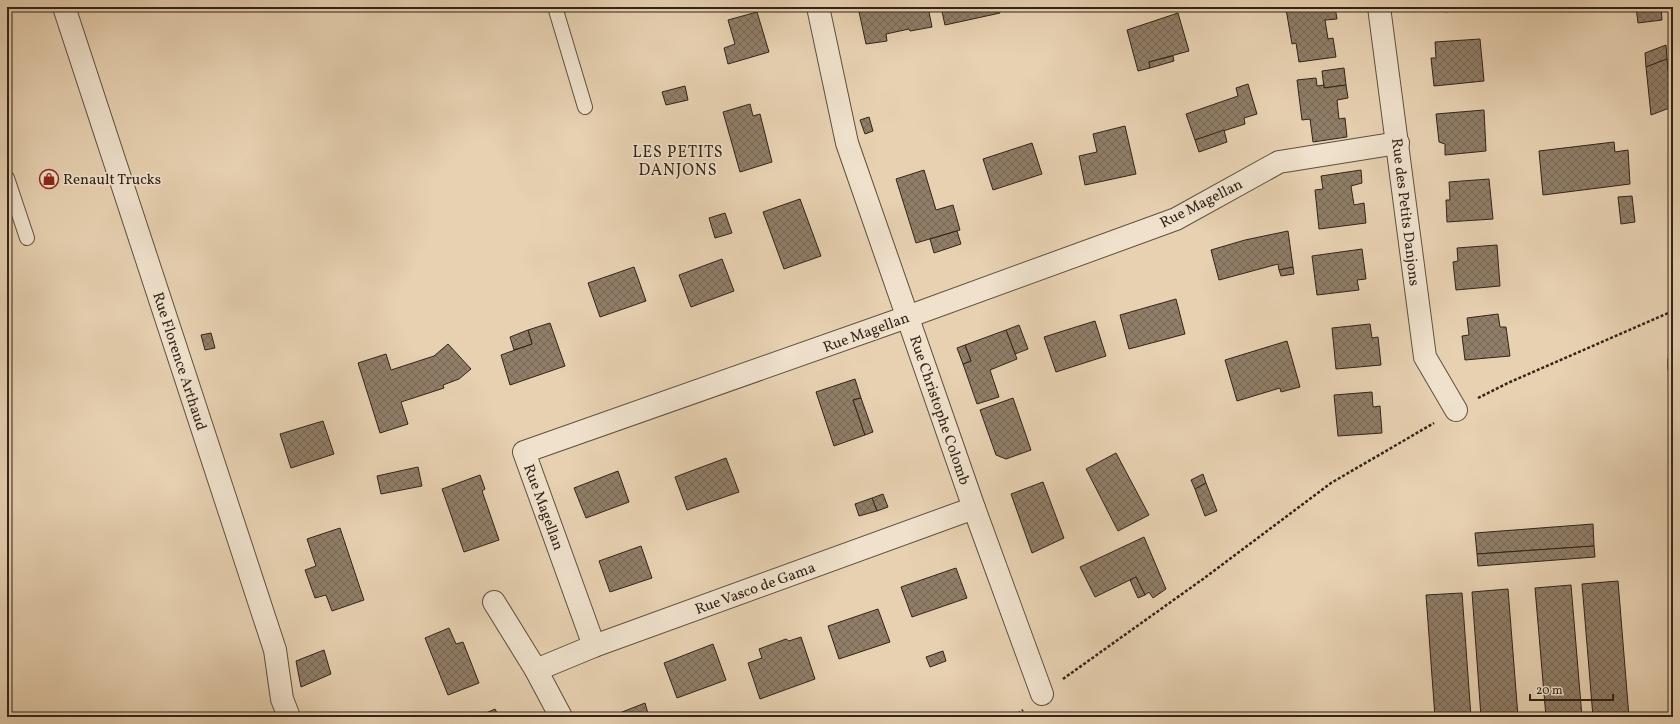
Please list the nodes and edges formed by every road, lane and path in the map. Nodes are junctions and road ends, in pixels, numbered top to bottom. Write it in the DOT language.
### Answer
graph roads {
  1 [pos="64,7"];
  2 [pos="555,7"];
  3 [pos="818,7"];
  4 [pos="1379,7"];
  5 [pos="585,107"];
  6 [pos="1398,143"];
  7 [pos="7,178"];
  8 [pos="27,238"];
  9 [pos="1673,312"];
  10 [pos="907,317"];
  11 [pos="1456,410"];
  12 [pos="974,508"];
  13 [pos="494,602"];
  14 [pos="594,646"];
  15 [pos="536,670"];
  16 [pos="1042,694"];
  17 [pos="289,717"];
  18 [pos="561,717"];
  19 [pos="1014,717"];
  1 -- 17 [label="street, Rue Florence Arthaud"];
  2 -- 5 [label="lane"];
  3 -- 10 [label="street, Rue Christophe Colomb"];
  4 -- 6 [label="street, Rue des Petits Danjons"];
  6 -- 10 [label="street, Rue Magellan"];
  6 -- 11 [label="street, Rue des Petits Danjons"];
  7 -- 8 [label="lane"];
  9 -- 11 [label="path"];
  10 -- 12 [label="street, Rue Christophe Colomb"];
  10 -- 14 [label="street, Rue Magellan"];
  11 -- 16 [label="path"];
  12 -- 14 [label="street, Rue Vasco de Gama"];
  12 -- 16 [label="street, Rue Christophe Colomb"];
  13 -- 15 [label="street"];
  14 -- 15 [label="street, Rue Vasco de Gama"];
  15 -- 18 [label="street"];
  16 -- 19 [label="path"];
}
